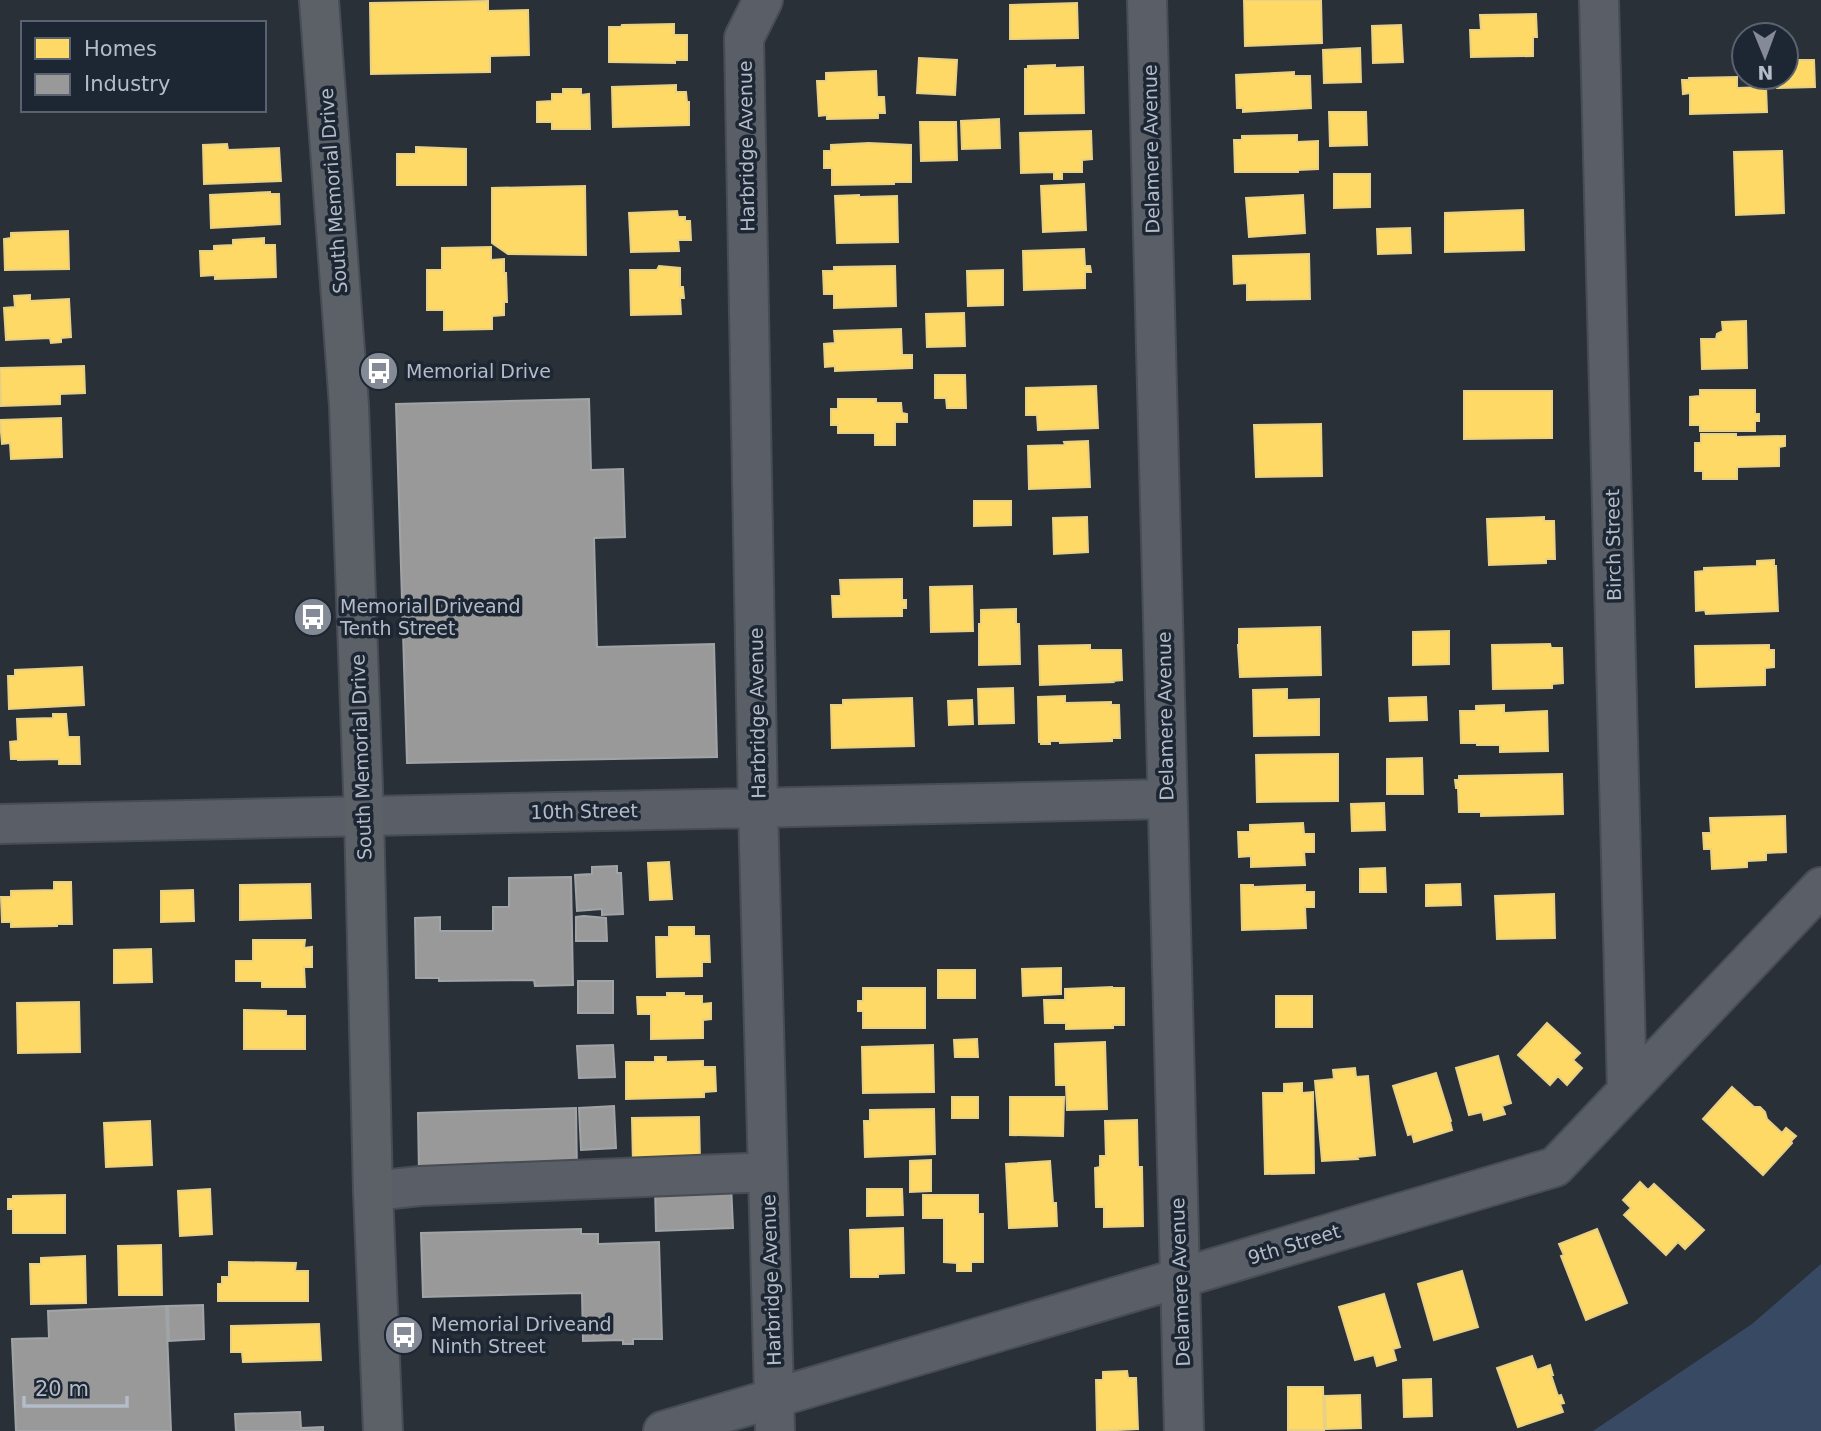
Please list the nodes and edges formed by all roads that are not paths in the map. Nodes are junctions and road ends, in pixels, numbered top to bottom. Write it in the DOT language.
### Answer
graph roads {
  1 [pos="318,0"];
  2 [pos="763,0"];
  3 [pos="1147,0"];
  4 [pos="1599,0"];
  5 [pos="1167,799"];
  6 [pos="758,807"];
  7 [pos="364,816"];
  8 [pos="0,824"];
  9 [pos="1821,887"];
  10 [pos="1627,1091"];
  11 [pos="768,1172"];
  12 [pos="373,1191"];
  13 [pos="1180,1278"];
  14 [pos="774,1415"];
  15 [pos="383,1431"];
  16 [pos="663,1431"];
  17 [pos="1184,1431"];
  1 -- 7 [label="main road, South Memorial Drive"];
  2 -- 6 [label="street, Harbridge Avenue"];
  3 -- 5 [label="street, Delamere Avenue"];
  4 -- 10 [label="street, Birch Street"];
  5 -- 6 [label="street, 10th Street"];
  5 -- 13 [label="street, Delamere Avenue"];
  6 -- 7 [label="street, 10th Street"];
  6 -- 11 [label="street, Harbridge Avenue"];
  7 -- 8 [label="street, 10th Street"];
  7 -- 12 [label="main road, South Memorial Drive"];
  9 -- 10 [label="street, 9th Street"];
  10 -- 13 [label="street, 9th Street"];
  11 -- 12 [label="street"];
  11 -- 14 [label="street, Harbridge Avenue"];
  12 -- 15 [label="main road, South Memorial Drive"];
  13 -- 14 [label="street, 9th Street"];
  13 -- 17 [label="street, Delamere Avenue"];
  14 -- 16 [label="street, 9th Street"];
}
